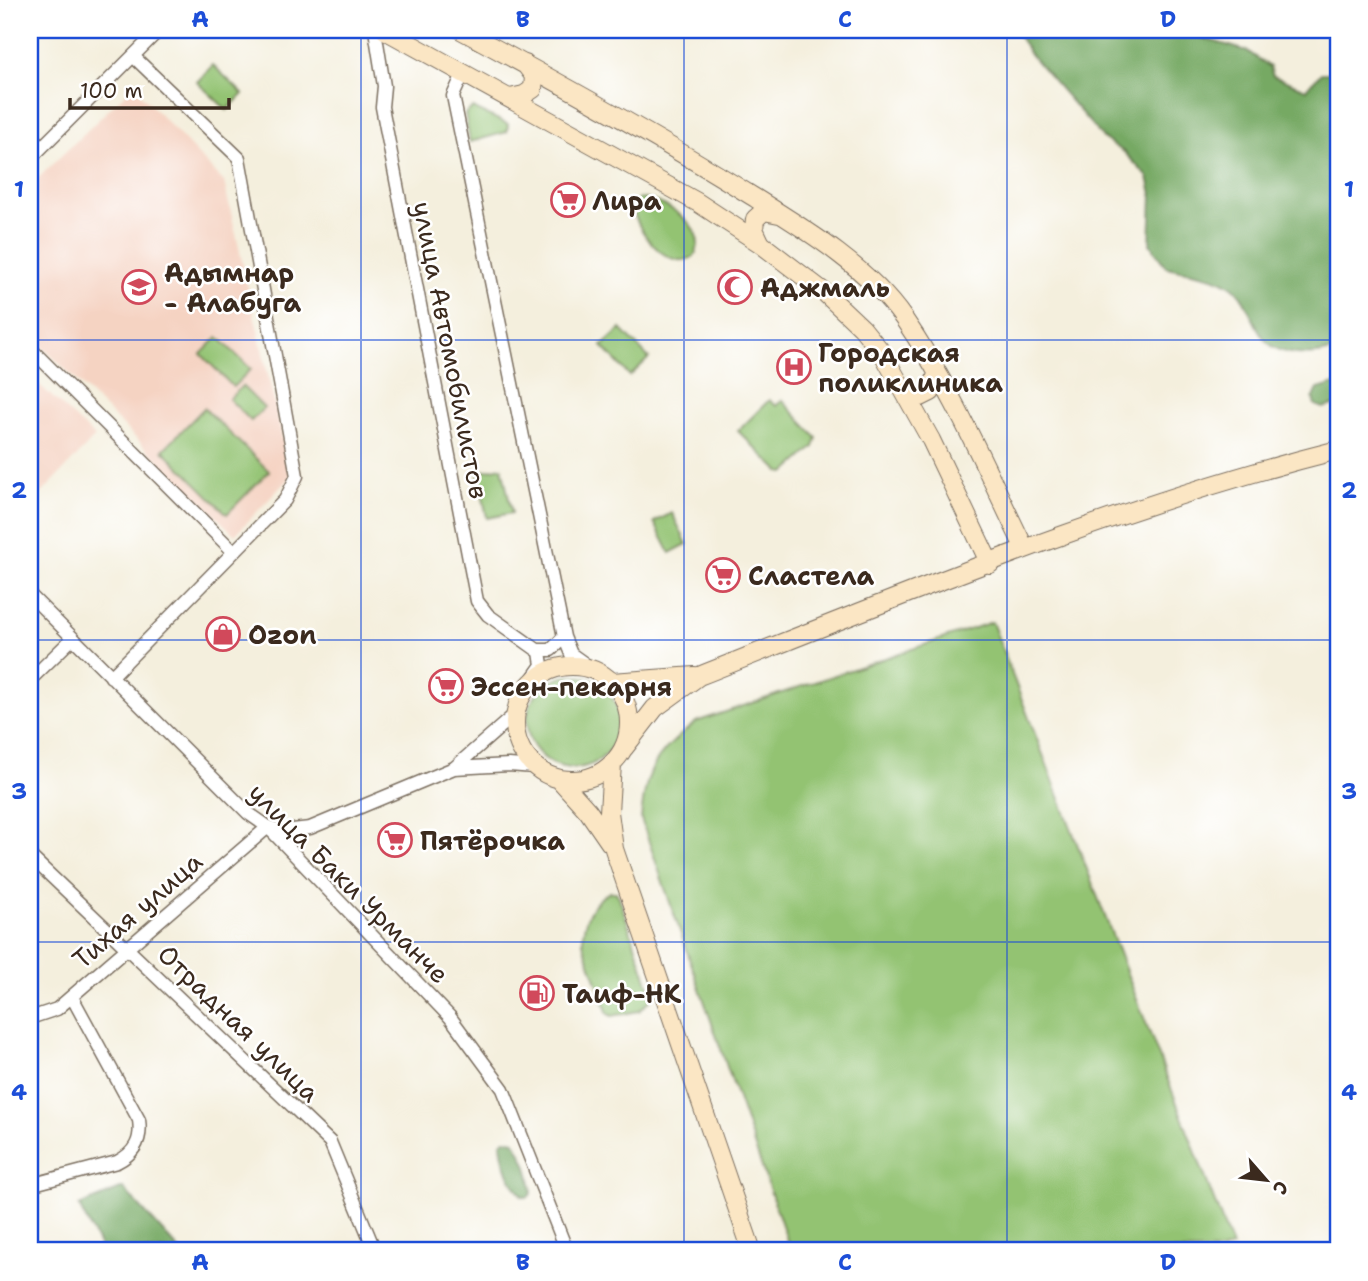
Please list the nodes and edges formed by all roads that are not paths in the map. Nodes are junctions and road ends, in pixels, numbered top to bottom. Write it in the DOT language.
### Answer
graph roads {
  1 [pos="159,30"];
  2 [pos="375,30"];
  3 [pos="385,30"];
  4 [pos="461,30"];
  5 [pos="134,57"];
  6 [pos="524,64"];
  7 [pos="464,72"];
  8 [pos="510,98"];
  9 [pos="30,138"];
  10 [pos="40,148"];
  11 [pos="30,159"];
  12 [pos="782,215"];
  13 [pos="761,244"];
  14 [pos="30,348"];
  15 [pos="937,374"];
  16 [pos="906,392"];
  17 [pos="1338,450"];
  18 [pos="1025,549"];
  19 [pos="234,552"];
  20 [pos="990,564"];
  21 [pos="30,595"];
  22 [pos="564,636"];
  23 [pos="73,638"];
  24 [pos="539,650"];
  25 [pos="592,670"];
  26 [pos="699,676"];
  27 [pos="111,677"];
  28 [pos="30,680"];
  29 [pos="612,682"];
  30 [pos="525,689"];
  31 [pos="514,715"];
  32 [pos="624,748"];
  33 [pos="612,764"];
  34 [pos="534,767"];
  35 [pos="454,768"];
  36 [pos="561,780"];
  37 [pos="268,827"];
  38 [pos="614,849"];
  39 [pos="30,856"];
  40 [pos="128,948"];
  41 [pos="72,997"];
  42 [pos="30,1018"];
  43 [pos="30,1185"];
  44 [pos="375,1251"];
  45 [pos="566,1251"];
  46 [pos="752,1251"];
  1 -- 5 [label="street"];
  2 -- 24 [label="street, улица Автомобилистов"];
  3 -- 7 [label="main road"];
  4 -- 6 [label="main road"];
  5 -- 10 [label="street"];
  5 -- 19 [label="street"];
  6 -- 8 [label="main road"];
  6 -- 12 [label="main road"];
  7 -- 8 [label="main road"];
  7 -- 22 [label="street, улица Автомобилистов"];
  8 -- 13 [label="main road"];
  9 -- 10 [label="street"];
  10 -- 11 [label="street"];
  12 -- 13 [label="main road"];
  12 -- 15 [label="main road"];
  13 -- 16 [label="main road"];
  14 -- 19 [label="street"];
  15 -- 16 [label="main road"];
  15 -- 18 [label="main road"];
  16 -- 20 [label="main road"];
  17 -- 18 [label="main road"];
  18 -- 20 [label="main road"];
  19 -- 27 [label="street"];
  20 -- 26 [label="main road"];
  21 -- 23 [label="street, улица Баки Урманче"];
  22 -- 24 [label="street"];
  22 -- 25 [label="street, улица Автомобилистов"];
  23 -- 27 [label="street, улица Баки Урманче"];
  23 -- 28 [label="street"];
  24 -- 30 [label="street"];
  25 -- 29 [label="main road"];
  25 -- 30 [label="main road"];
  26 -- 29 [label="main road"];
  26 -- 32 [label="main road"];
  27 -- 37 [label="street, улица Баки Урманче"];
  29 -- 32 [label="main road"];
  30 -- 31 [label="main road"];
  31 -- 34 [label="main road"];
  31 -- 35 [label="street"];
  32 -- 33 [label="main road"];
  33 -- 36 [label="main road"];
  33 -- 38 [label="main road"];
  34 -- 35 [label="street"];
  34 -- 36 [label="main road"];
  35 -- 37 [label="street"];
  36 -- 38 [label="main road"];
  37 -- 40 [label="street, Тихая улица"];
  37 -- 45 [label="street, улица Баки Урманче"];
  38 -- 46 [label="main road"];
  39 -- 40 [label="street, Отрадная улица"];
  40 -- 41 [label="street, Тихая улица"];
  40 -- 44 [label="street, Отрадная улица"];
  41 -- 42 [label="street, Тихая улица"];
  41 -- 43 [label="street"];
}
